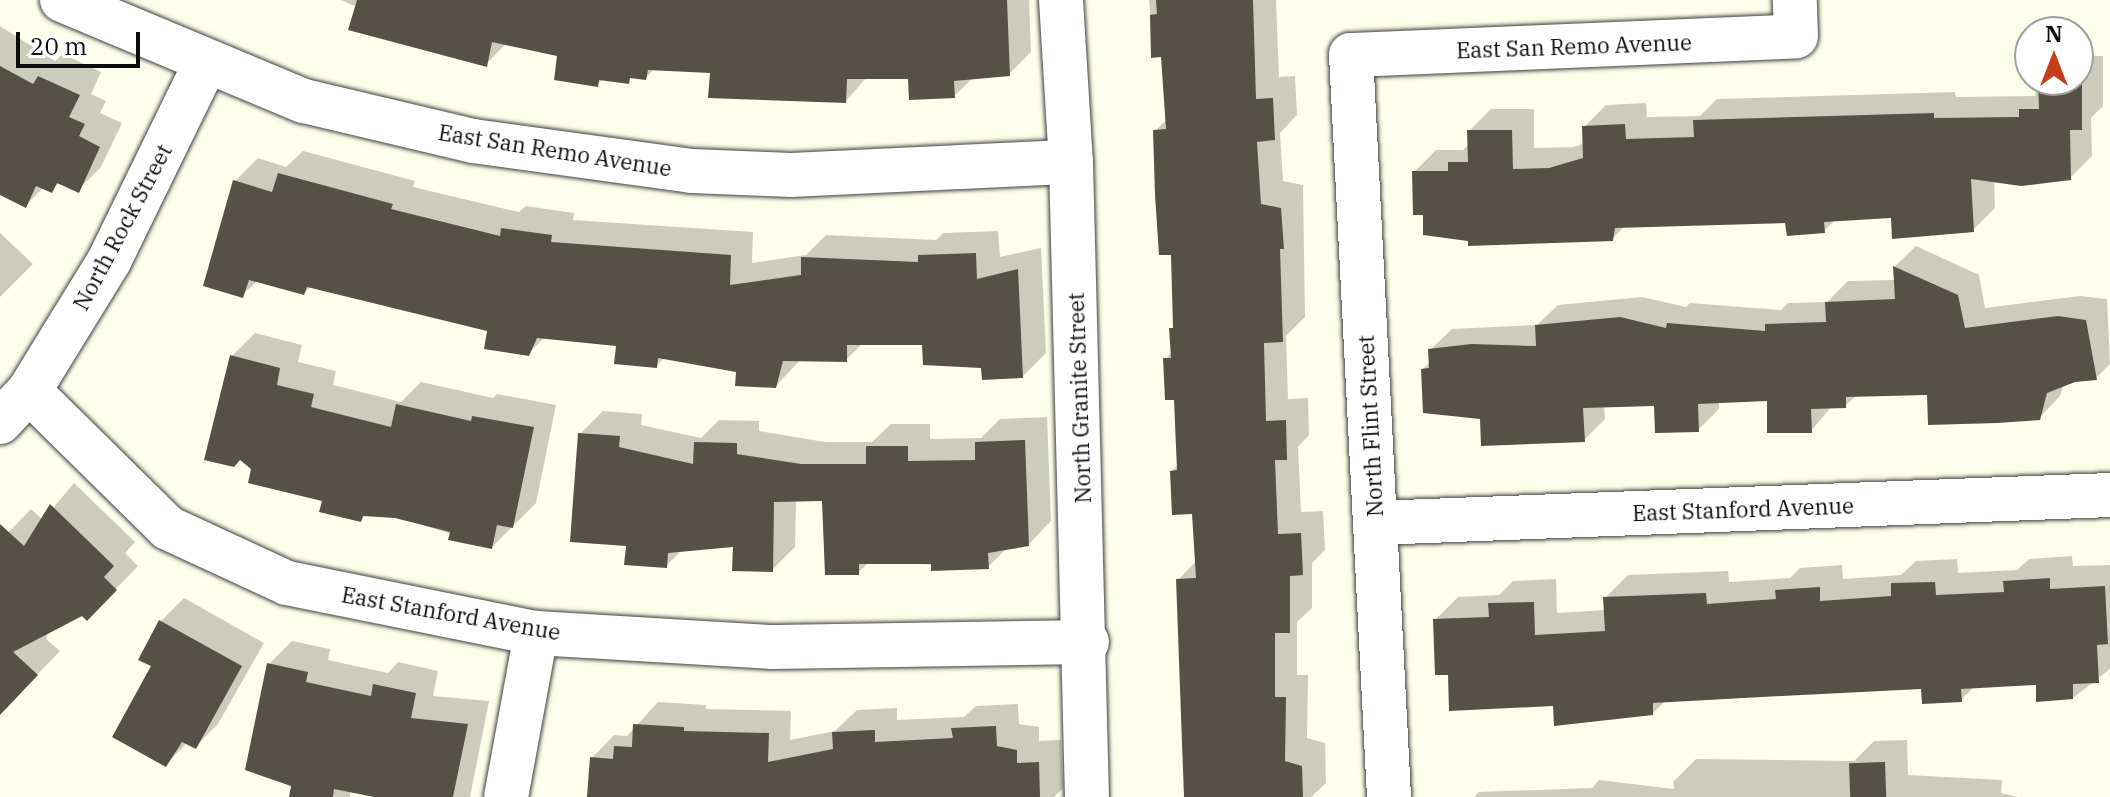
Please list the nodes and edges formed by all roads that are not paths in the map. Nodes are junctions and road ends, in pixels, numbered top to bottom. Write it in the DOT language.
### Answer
graph roads {
  1 [pos="62,0"];
  2 [pos="1061,0"];
  3 [pos="1796,18"];
  4 [pos="1351,55"];
  5 [pos="205,64"];
  6 [pos="1071,162"];
  7 [pos="14,406"];
  8 [pos="2110,495"];
  9 [pos="1375,523"];
  10 [pos="536,633"];
  11 [pos="1087,642"];
  12 [pos="506,797"];
  13 [pos="1087,797"];
  14 [pos="1389,797"];
  1 -- 5 [label="street, East San Remo Avenue"];
  2 -- 6 [label="street, North Granite Street"];
  3 -- 4 [label="street, East San Remo Avenue"];
  4 -- 9 [label="street, North Flint Street"];
  5 -- 6 [label="street, East San Remo Avenue"];
  5 -- 7 [label="street, North Rock Street"];
  6 -- 11 [label="street, North Granite Street"];
  7 -- 10 [label="street, East Stanford Avenue"];
  8 -- 9 [label="street, East Stanford Avenue"];
  9 -- 14 [label="street, North Flint Street"];
  10 -- 11 [label="street, East Stanford Avenue"];
  10 -- 12 [label="street"];
  11 -- 13 [label="street, North Granite Street"];
}
